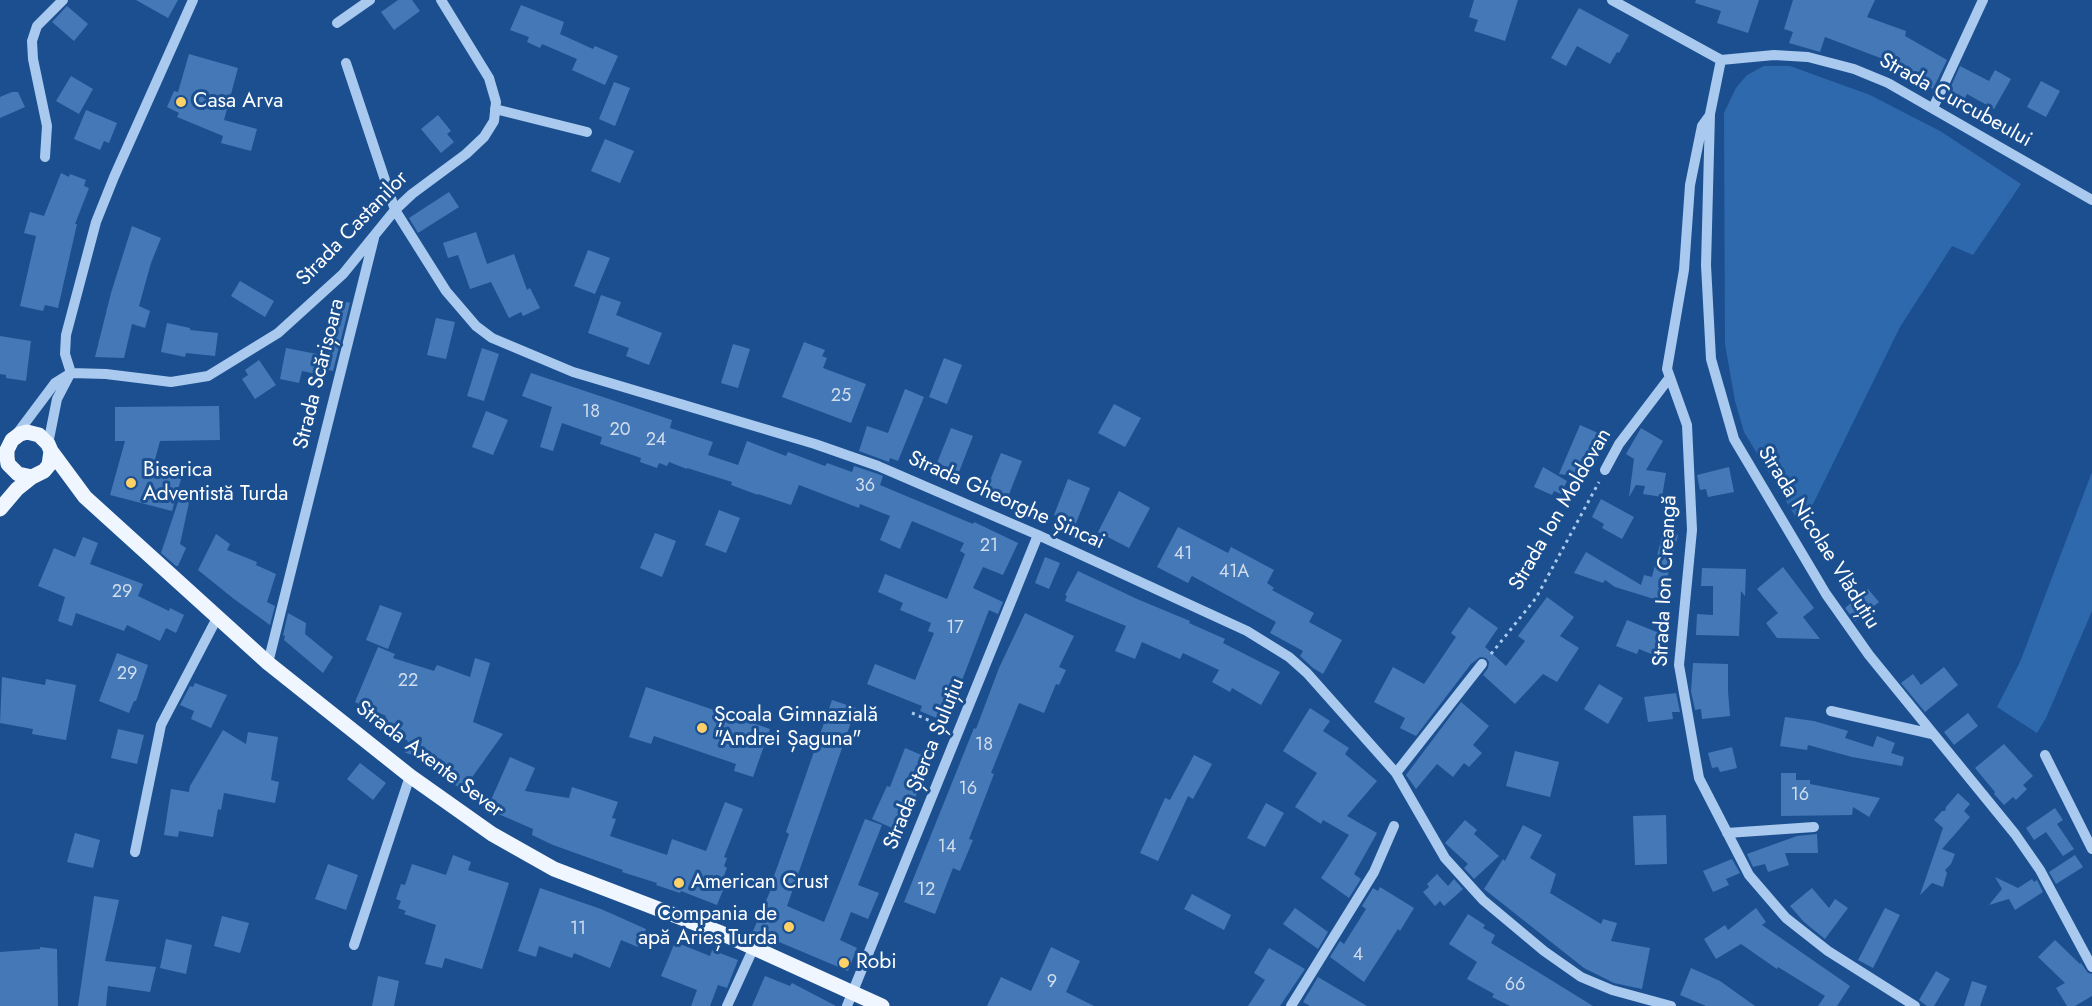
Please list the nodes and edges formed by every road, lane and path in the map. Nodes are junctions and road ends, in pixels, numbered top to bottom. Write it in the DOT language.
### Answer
graph roads {
  1 [pos="63,0"];
  2 [pos="193,0"];
  3 [pos="370,0"];
  4 [pos="441,0"];
  5 [pos="1983,0"];
  6 [pos="1618,2"];
  7 [pos="337,23"];
  8 [pos="1721,60"];
  9 [pos="346,63"];
  10 [pos="1933,108"];
  11 [pos="495,109"];
  12 [pos="1710,114"];
  13 [pos="587,132"];
  14 [pos="45,157"];
  15 [pos="2092,200"];
  16 [pos="395,210"];
  17 [pos="375,234"];
  18 [pos="71,373"];
  19 [pos="1670,377"];
  20 [pos="50,447"];
  21 [pos="6,448"];
  22 [pos="1605,470"];
  23 [pos="32,477"];
  24 [pos="0,509"];
  25 [pos="1038,535"];
  26 [pos="217,618"];
  27 [pos="268,663"];
  28 [pos="1482,664"];
  29 [pos="1831,711"];
  30 [pos="912,713"];
  31 [pos="958,733"];
  32 [pos="1932,734"];
  33 [pos="2045,755"];
  34 [pos="1396,773"];
  35 [pos="410,776"];
  36 [pos="1394,826"];
  37 [pos="1814,827"];
  38 [pos="1727,833"];
  39 [pos="2092,849"];
  40 [pos="135,852"];
  41 [pos="354,945"];
  42 [pos="753,947"];
  43 [pos="2092,967"];
  44 [pos="850,1000"];
  45 [pos="727,1006"];
  46 [pos="882,1006"];
  47 [pos="1291,1006"];
  48 [pos="1671,1006"];
  49 [pos="1915,1006"];
  1 -- 14 [label="street"];
  2 -- 18 [label="street"];
  3 -- 7 [label="street"];
  4 -- 11 [label="street"];
  5 -- 10 [label="street"];
  6 -- 8 [label="street"];
  8 -- 10 [label="street, Strada Curcubeului"];
  8 -- 12 [label="street, Strada Nicolae Vlăduțiu"];
  9 -- 16 [label="street, Strada Gheorghe Șincai"];
  10 -- 15 [label="street, Strada Curcubeului"];
  11 -- 13 [label="street"];
  11 -- 16 [label="street, Strada Castanilor"];
  12 -- 19 [label="street, Strada Ion Creangă"];
  12 -- 32 [label="street, Strada Nicolae Vlăduțiu"];
  16 -- 17 [label="street, Strada Castanilor"];
  16 -- 25 [label="street, Strada Gheorghe Șincai"];
  17 -- 18 [label="street, Strada Castanilor"];
  17 -- 27 [label="street, Strada Scărișoara"];
  18 -- 20 [label="street"];
  18 -- 21 [label="street"];
  19 -- 22 [label="street, Strada Ion Moldovan"];
  19 -- 38 [label="street, Strada Ion Creangă"];
  20 -- 21 [label="main road"];
  20 -- 23 [label="main road"];
  20 -- 26 [label="main road, Strada Axente Sever"];
  21 -- 23 [label="main road"];
  22 -- 28 [label="path, Strada Ion Moldovan"];
  23 -- 24 [label="main road"];
  25 -- 31 [label="street, Strada Șterca Șuluțiu"];
  25 -- 34 [label="street, Strada Gheorghe Șincai"];
  26 -- 27 [label="main road, Strada Axente Sever"];
  26 -- 40 [label="street"];
  27 -- 35 [label="main road, Strada Axente Sever"];
  28 -- 34 [label="street"];
  29 -- 32 [label="street"];
  30 -- 31 [label="path"];
  31 -- 44 [label="street, Strada Șterca Șuluțiu"];
  32 -- 43 [label="street, Strada Nicolae Vlăduțiu"];
  33 -- 39 [label="street"];
  34 -- 48 [label="street, Strada Gheorghe Șincai"];
  35 -- 41 [label="street"];
  35 -- 42 [label="main road, Strada Axente Sever"];
  36 -- 47 [label="street"];
  37 -- 38 [label="street"];
  38 -- 49 [label="street, Strada Ion Creangă"];
  42 -- 44 [label="main road, Strada Axente Sever"];
  42 -- 45 [label="street"];
  44 -- 46 [label="main road, Strada Axente Sever"];
}
